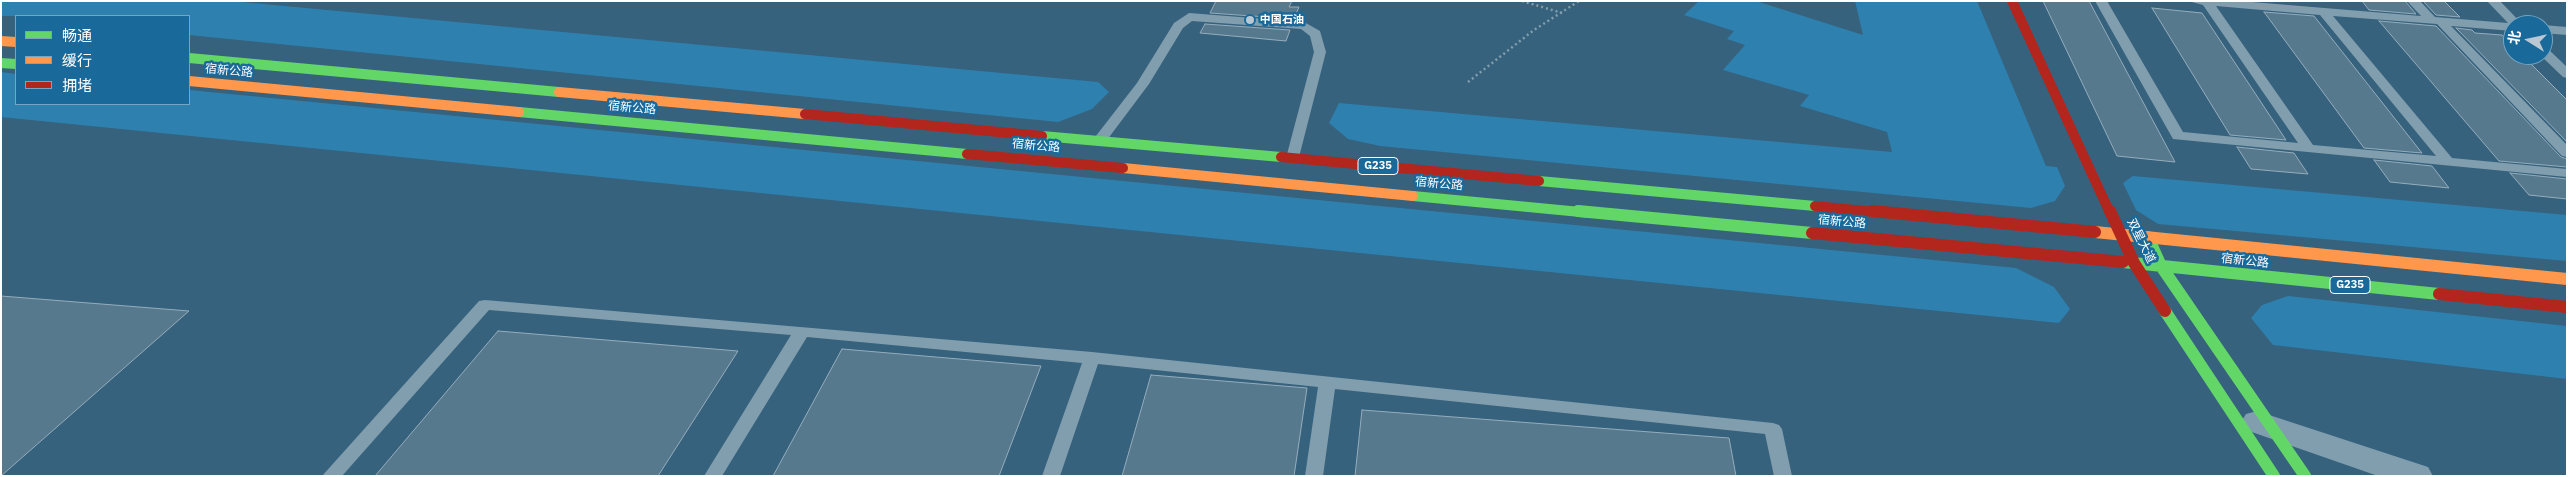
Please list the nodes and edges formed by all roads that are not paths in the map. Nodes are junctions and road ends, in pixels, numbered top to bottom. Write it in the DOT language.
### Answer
graph roads {
  1 [pos="2012,1"];
  2 [pos="2101,1"];
  3 [pos="2351,1"];
  4 [pos="2413,1"];
  5 [pos="2493,1"];
  6 [pos="2201,2"];
  7 [pos="2233,3"];
  8 [pos="2293,5"];
  9 [pos="2323,12"];
  10 [pos="2363,15"];
  11 [pos="2507,15"];
  12 [pos="2435,20"];
  13 [pos="2503,25"];
  14 [pos="2553,30"];
  15 [pos="2567,31"];
  16 [pos="1,41"];
  17 [pos="15,42"];
  18 [pos="190,58"];
  19 [pos="2553,61"];
  20 [pos="1,63"];
  21 [pos="15,64"];
  22 [pos="2567,74"];
  23 [pos="190,81"];
  24 [pos="1099,141"];
  25 [pos="2308,148"];
  26 [pos="2567,153"];
  27 [pos="1293,158"];
  28 [pos="2448,162"];
  29 [pos="2567,173"];
  30 [pos="2122,234"];
  31 [pos="2148,237"];
  32 [pos="2134,263"];
  33 [pos="2161,266"];
  34 [pos="2567,279"];
  35 [pos="2567,307"];
  36 [pos="802,331"];
  37 [pos="1092,358"];
  38 [pos="1327,383"];
  39 [pos="2234,414"];
  40 [pos="2272,427"];
  41 [pos="331,476"];
  42 [pos="713,476"];
  43 [pos="1052,476"];
  44 [pos="1314,476"];
  45 [pos="1783,476"];
  46 [pos="2274,476"];
  47 [pos="2305,476"];
  48 [pos="2416,476"];
  1 -- 30 [label="main road, 双星大道"];
  2 -- 25 [label="lane"];
  3 -- 10 [label="lane"];
  4 -- 12 [label="lane"];
  5 -- 11 [label="lane"];
  6 -- 7 [label="lane"];
  6 -- 25 [label="lane"];
  7 -- 8 [label="lane"];
  8 -- 9 [label="lane"];
  9 -- 10 [label="lane"];
  9 -- 28 [label="lane"];
  10 -- 12 [label="lane"];
  12 -- 13 [label="lane"];
  12 -- 26 [label="lane"];
  14 -- 15 [label="lane"];
  16 -- 17 [label="main road"];
  18 -- 24 [label="main road, 宿新公路 / G235"];
  19 -- 22 [label="lane"];
  20 -- 21 [label="main road"];
  23 -- 32 [label="main road, 宿新公路 / G235"];
  24 -- 27 [label="main road, 宿新公路 / G235"];
  24 -- 27 [label="lane"];
  25 -- 28 [label="lane"];
  27 -- 30 [label="main road, 宿新公路 / G235"];
  28 -- 29 [label="lane"];
  30 -- 31 [label="main road, 宿新公路 / G235"];
  30 -- 32 [label="main road, 双星大道"];
  31 -- 33 [label="main road, 双星大道"];
  31 -- 34 [label="main road, 宿新公路 / G235"];
  32 -- 33 [label="main road, 宿新公路 / G235"];
  32 -- 39 [label="main road, 双星大道"];
  33 -- 35 [label="main road, 宿新公路 / G235"];
  33 -- 40 [label="main road, 双星大道"];
  36 -- 37 [label="lane"];
  36 -- 41 [label="lane"];
  36 -- 42 [label="lane"];
  37 -- 38 [label="lane"];
  37 -- 43 [label="lane"];
  38 -- 44 [label="lane"];
  38 -- 45 [label="lane"];
  39 -- 40 [label="street"];
  39 -- 46 [label="main road, 双星大道"];
  40 -- 47 [label="main road, 双星大道"];
  40 -- 48 [label="street"];
}
